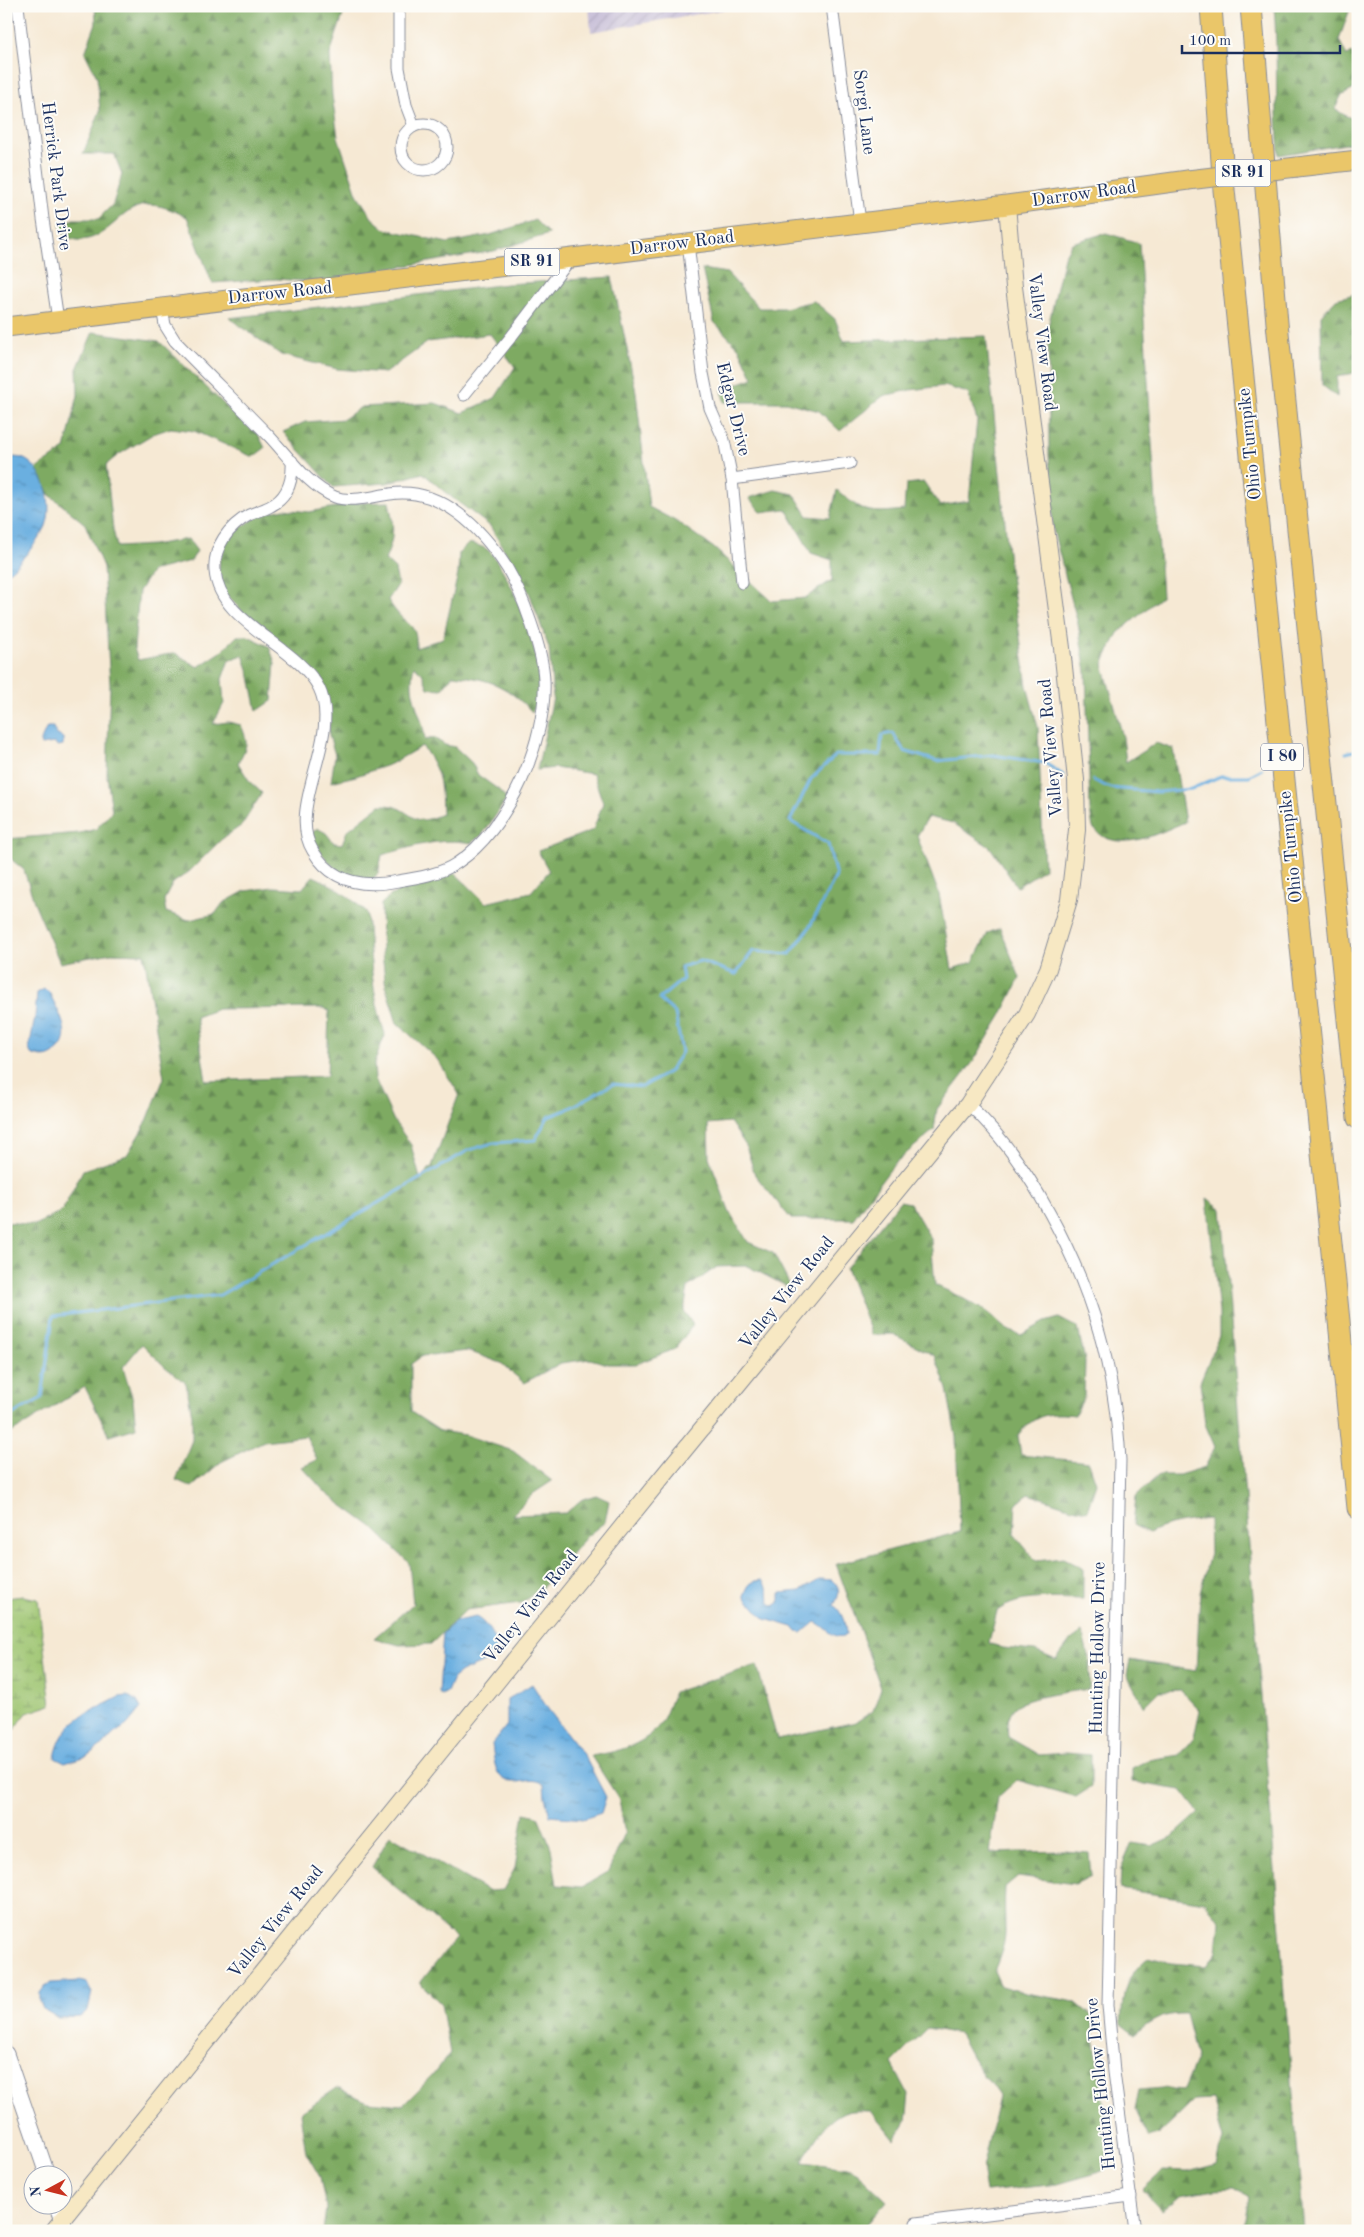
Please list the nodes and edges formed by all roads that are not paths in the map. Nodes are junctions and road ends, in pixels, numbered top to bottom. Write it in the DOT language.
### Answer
graph roads {
  1 [pos="18,6"];
  2 [pos="399,6"];
  3 [pos="832,6"];
  4 [pos="1211,6"];
  5 [pos="1252,6"];
  6 [pos="414,126"];
  7 [pos="1358,160"];
  8 [pos="1007,205"];
  9 [pos="860,222"];
  10 [pos="688,243"];
  11 [pos="571,257"];
  12 [pos="162,308"];
  13 [pos="58,320"];
  14 [pos="6,327"];
  15 [pos="464,395"];
  16 [pos="292,461"];
  17 [pos="850,463"];
  18 [pos="732,479"];
  19 [pos="742,583"];
  20 [pos="968,1104"];
  21 [pos="1358,1118"];
  22 [pos="1358,1508"];
  23 [pos="6,2054"];
  24 [pos="43,2164"];
  25 [pos="1131,2196"];
  26 [pos="58,2214"];
  27 [pos="916,2223"];
  28 [pos="60,2227"];
  29 [pos="1135,2231"];
  1 -- 13 [label="street, Herrick Park Drive"];
  2 -- 6 [label="street"];
  3 -- 9 [label="street, Sorgi Lane"];
  4 -- 22 [label="highway, Ohio Turnpike / I 80"];
  5 -- 21 [label="highway, I 80"];
  6 -- 6 [label="street"];
  7 -- 8 [label="main road, Darrow Road / SR 91, bridge"];
  8 -- 9 [label="main road, Darrow Road / SR 91"];
  8 -- 20 [label="main road, Valley View Road"];
  9 -- 10 [label="main road, Darrow Road / SR 91"];
  10 -- 11 [label="main road, Darrow Road / SR 91"];
  10 -- 18 [label="street, Edgar Drive"];
  11 -- 12 [label="main road, Darrow Road / SR 91"];
  11 -- 15 [label="street"];
  12 -- 13 [label="main road, Darrow Road / SR 91"];
  12 -- 16 [label="street"];
  13 -- 14 [label="main road, Darrow Road / SR 91"];
  16 -- 16 [label="street"];
  17 -- 18 [label="street"];
  18 -- 19 [label="street, Edgar Drive"];
  20 -- 25 [label="street, Hunting Hollow Drive"];
  20 -- 28 [label="main road, Valley View Road"];
  23 -- 24 [label="street"];
  25 -- 27 [label="street"];
  25 -- 29 [label="street, Hunting Hollow Drive"];
  26 -- 28 [label="street"];
}
